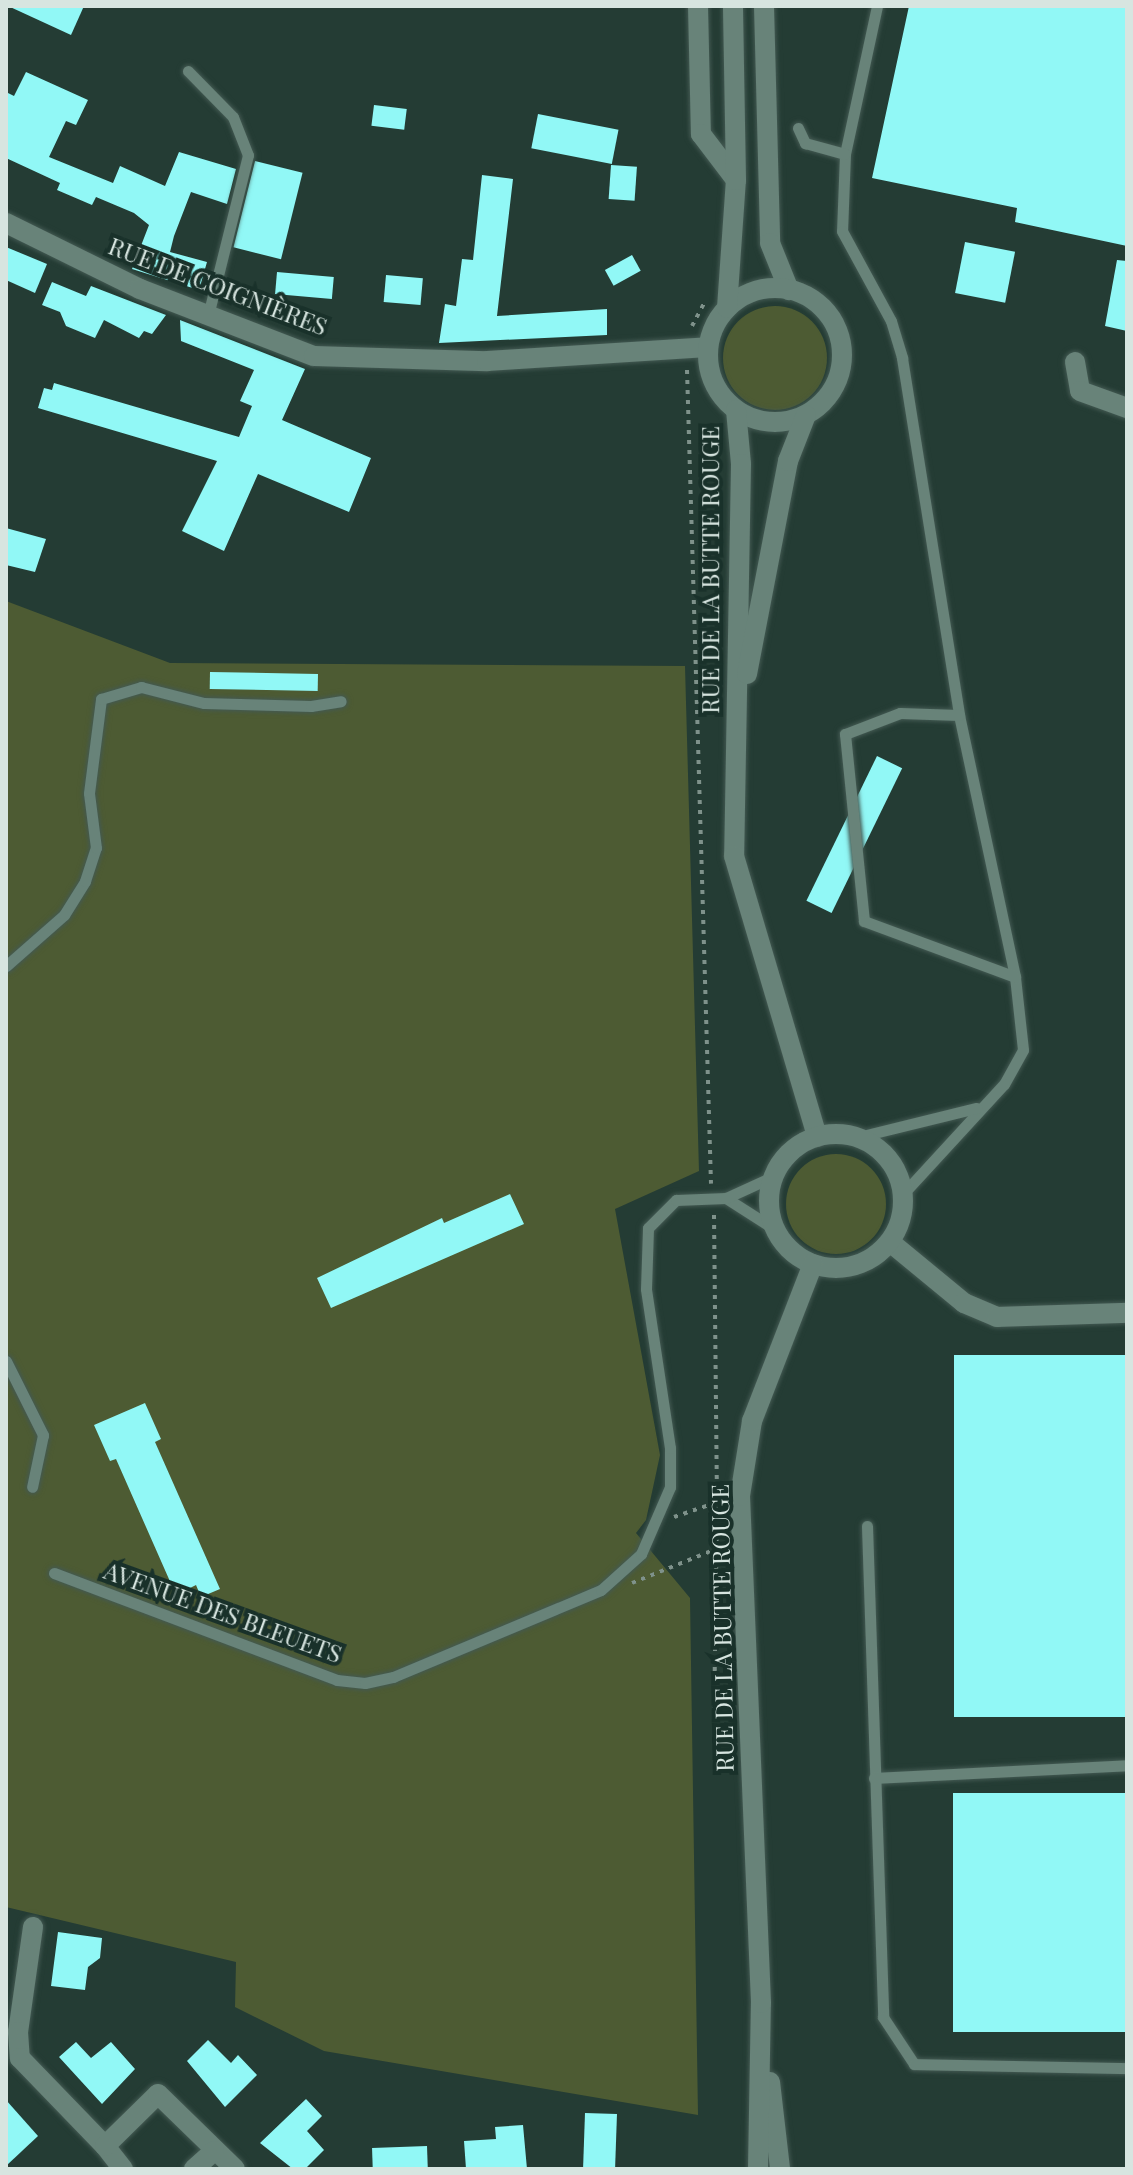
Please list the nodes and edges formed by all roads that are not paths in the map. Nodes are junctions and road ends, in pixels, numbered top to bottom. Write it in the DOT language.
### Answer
graph roads {
  1 [pos="698,6"];
  2 [pos="733,6"];
  3 [pos="764,6"];
  4 [pos="877,6"];
  5 [pos="188,71"];
  6 [pos="798,128"];
  7 [pos="845,154"];
  8 [pos="736,180"];
  9 [pos="6,223"];
  10 [pos="789,290"];
  11 [pos="727,308"];
  12 [pos="208,315"];
  13 [pos="708,347"];
  14 [pos="1075,362"];
  15 [pos="1127,408"];
  16 [pos="736,410"];
  17 [pos="806,415"];
  18 [pos="341,701"];
  19 [pos="959,715"];
  20 [pos="736,729"];
  21 [pos="6,966"];
  22 [pos="1015,977"];
  23 [pos="977,1108"];
  24 [pos="817,1137"];
  25 [pos="858,1137"];
  26 [pos="774,1176"];
  27 [pos="903,1194"];
  28 [pos="722,1199"];
  29 [pos="776,1230"];
  30 [pos="890,1242"];
  31 [pos="813,1264"];
  32 [pos="1127,1313"];
  33 [pos="6,1361"];
  34 [pos="32,1487"];
  35 [pos="867,1526"];
  36 [pos="54,1573"];
  37 [pos="1127,1765"];
  38 [pos="874,1778"];
  39 [pos="33,1927"];
  40 [pos="761,2003"];
  41 [pos="1127,2068"];
  42 [pos="105,2146"];
  43 [pos="214,2151"];
  44 [pos="123,2169"];
  45 [pos="194,2169"];
  46 [pos="235,2169"];
  47 [pos="758,2169"];
  48 [pos="780,2169"];
  1 -- 8 [label="street"];
  2 -- 8 [label="street"];
  3 -- 10 [label="street"];
  4 -- 7 [label="lane"];
  5 -- 12 [label="lane"];
  6 -- 7 [label="lane"];
  7 -- 19 [label="lane"];
  8 -- 11 [label="street"];
  9 -- 12 [label="street, RUE DE COIGNIÈRES"];
  10 -- 11 [label="street"];
  10 -- 17 [label="street"];
  11 -- 13 [label="street"];
  12 -- 13 [label="street, RUE DE COIGNIÈRES"];
  13 -- 16 [label="street"];
  14 -- 15 [label="street"];
  16 -- 17 [label="street"];
  16 -- 20 [label="street, RUE DE LA BUTTE ROUGE"];
  17 -- 20 [label="street, RUE DE LA BUTTE ROUGE"];
  18 -- 21 [label="lane"];
  19 -- 22 [label="lane"];
  19 -- 22 [label="lane"];
  20 -- 24 [label="street, RUE DE LA BUTTE ROUGE"];
  22 -- 23 [label="lane"];
  23 -- 25 [label="lane"];
  23 -- 27 [label="lane"];
  24 -- 25 [label="street"];
  24 -- 26 [label="street"];
  25 -- 27 [label="street"];
  26 -- 28 [label="lane, AVENUE DES BLEUETS"];
  26 -- 29 [label="street"];
  27 -- 30 [label="street"];
  28 -- 29 [label="lane"];
  28 -- 36 [label="lane, AVENUE DES BLEUETS"];
  29 -- 31 [label="street"];
  30 -- 31 [label="street"];
  30 -- 32 [label="street"];
  31 -- 40 [label="street, RUE DE LA BUTTE ROUGE"];
  33 -- 34 [label="lane"];
  35 -- 38 [label="lane"];
  37 -- 38 [label="lane"];
  38 -- 41 [label="lane"];
  39 -- 42 [label="street"];
  40 -- 47 [label="street, RUE DE LA BUTTE ROUGE"];
  40 -- 48 [label="street, RUE DE LA BUTTE ROUGE"];
  42 -- 43 [label="street"];
  42 -- 44 [label="street"];
  43 -- 45 [label="street"];
  43 -- 46 [label="street"];
}
